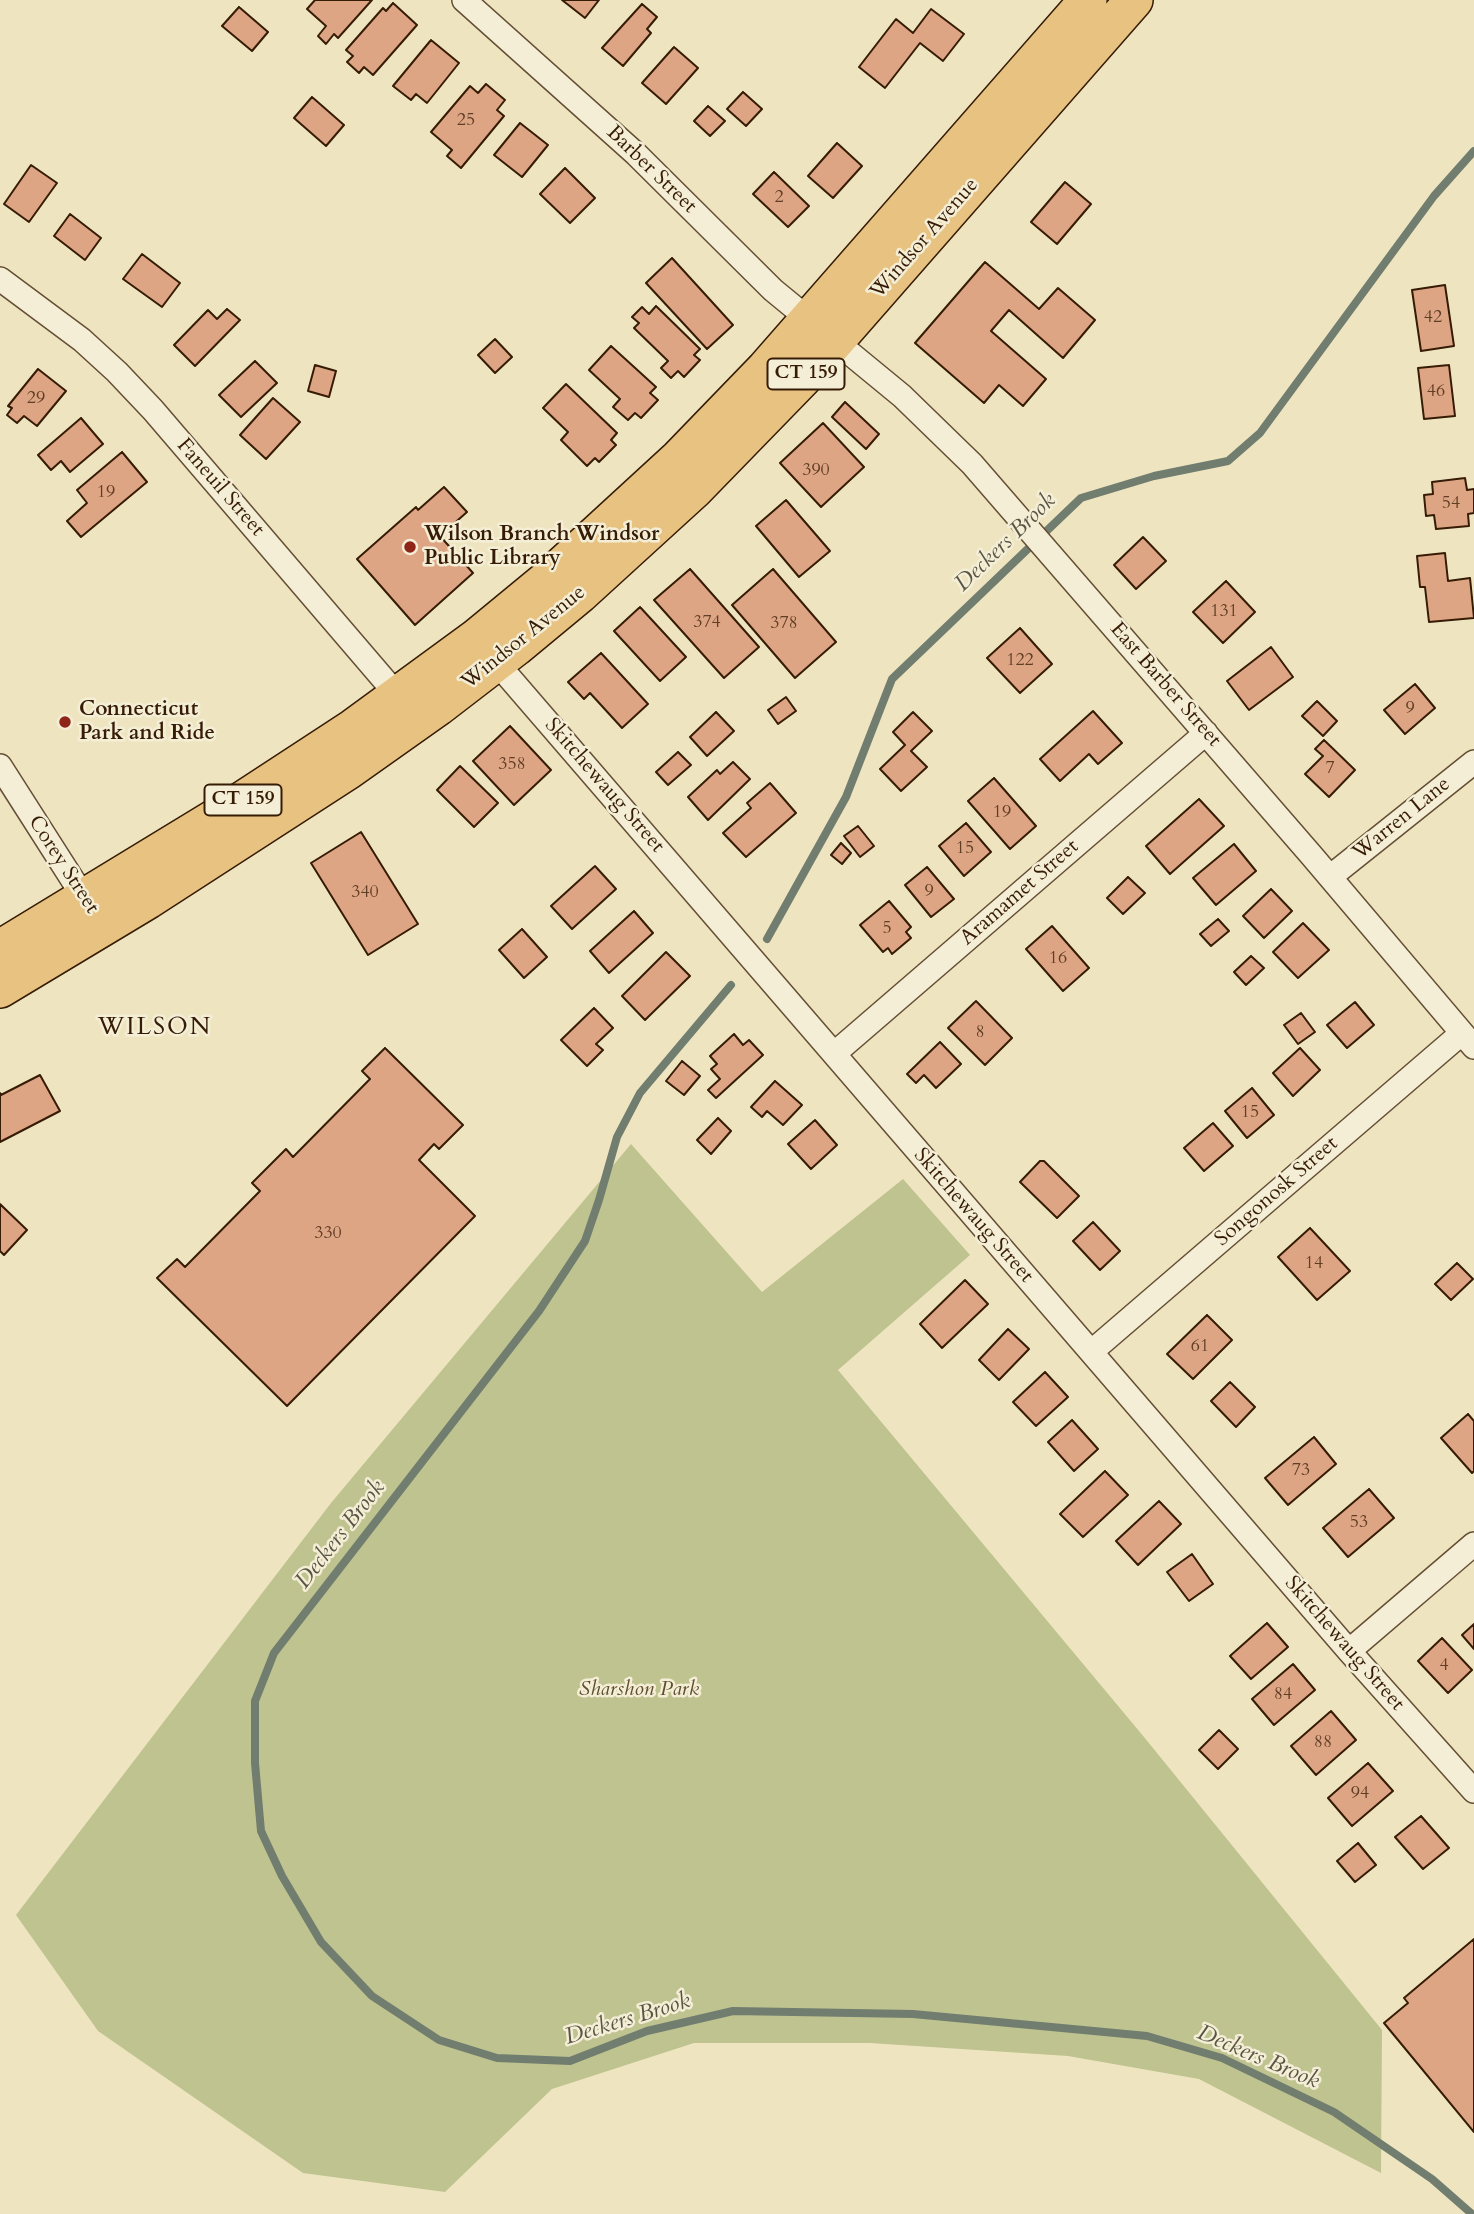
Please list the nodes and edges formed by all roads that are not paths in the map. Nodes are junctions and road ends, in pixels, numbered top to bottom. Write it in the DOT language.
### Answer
graph roads {
  1 [pos="464,0"];
  2 [pos="1088,0"];
  3 [pos="1130,1"];
  4 [pos="0,279"];
  5 [pos="822,331"];
  6 [pos="486,650"];
  7 [pos="409,708"];
  8 [pos="1206,733"];
  9 [pos="1474,762"];
  10 [pos="0,766"];
  11 [pos="1330,877"];
  12 [pos="94,913"];
  13 [pos="0,950"];
  14 [pos="0,989"];
  15 [pos="1468,1040"];
  16 [pos="835,1053"];
  17 [pos="1091,1352"];
  18 [pos="1474,1544"];
  19 [pos="1349,1651"];
  20 [pos="1474,1791"];
  1 -- 5 [label="street, Barber Street"];
  2 -- 5 [label="main road, Windsor Avenue / CT 159"];
  3 -- 5 [label="main road, Windsor Avenue / CT 159"];
  4 -- 7 [label="street, Faneuil Street"];
  5 -- 6 [label="main road, Windsor Avenue / CT 159"];
  5 -- 8 [label="street, East Barber Street"];
  6 -- 7 [label="main road, Windsor Avenue / CT 159"];
  6 -- 16 [label="street, Skitchewaug Street"];
  7 -- 12 [label="main road, Windsor Avenue / CT 159"];
  8 -- 11 [label="street, East Barber Street"];
  8 -- 16 [label="street, Aramamet Street"];
  9 -- 11 [label="street, Warren Lane"];
  10 -- 12 [label="street, Corey Street"];
  11 -- 15 [label="street, East Barber Street"];
  12 -- 13 [label="main road, Windsor Avenue / CT 159"];
  12 -- 14 [label="main road, Windsor Avenue / CT 159"];
  15 -- 17 [label="street, Songonosk Street"];
  16 -- 17 [label="street, Skitchewaug Street"];
  17 -- 19 [label="street, Skitchewaug Street"];
  18 -- 19 [label="street"];
  19 -- 20 [label="street, Skitchewaug Street"];
}
